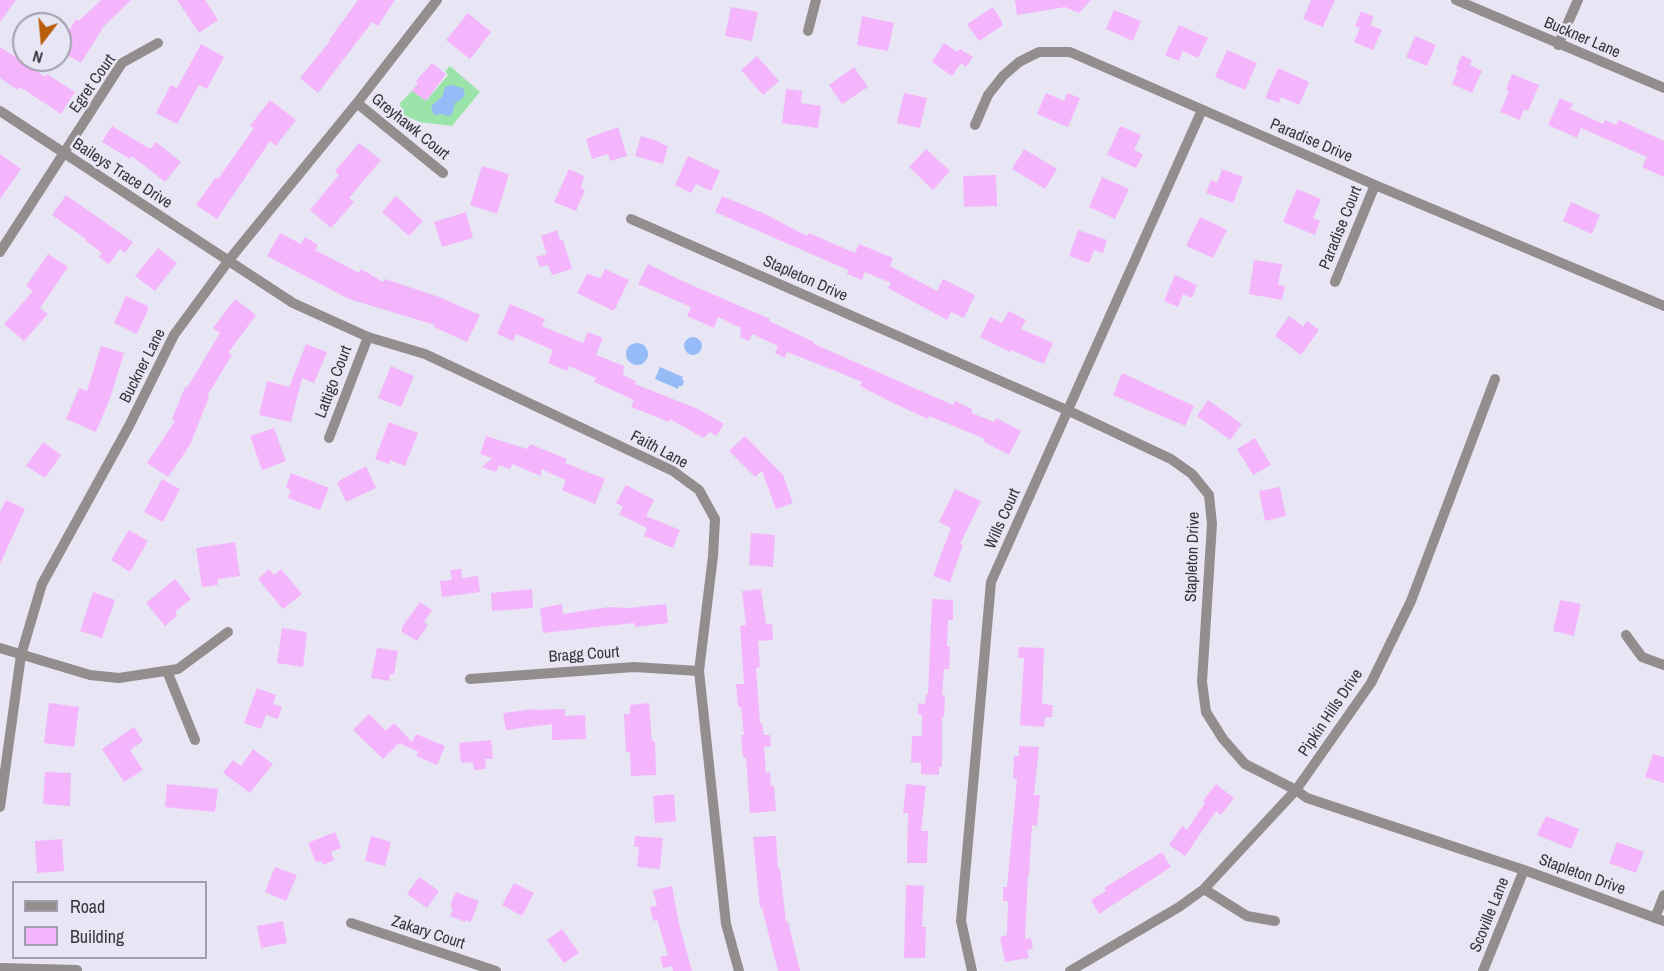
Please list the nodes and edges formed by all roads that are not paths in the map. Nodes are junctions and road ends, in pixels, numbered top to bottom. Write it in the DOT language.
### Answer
graph roads {
  1 [pos="437,0"];
  2 [pos="816,0"];
  3 [pos="1456,0"];
  4 [pos="1578,0"];
  5 [pos="808,31"];
  6 [pos="158,43"];
  7 [pos="1558,45"];
  8 [pos="1664,88"];
  9 [pos="357,103"];
  10 [pos="1202,110"];
  11 [pos="0,111"];
  12 [pos="975,125"];
  13 [pos="64,154"];
  14 [pos="443,173"];
  15 [pos="1375,185"];
  16 [pos="632,219"];
  17 [pos="0,252"];
  18 [pos="229,260"];
  19 [pos="1335,282"];
  20 [pos="1664,306"];
  21 [pos="368,337"];
  22 [pos="1495,379"];
  23 [pos="1069,411"];
  24 [pos="329,438"];
  25 [pos="228,632"];
  26 [pos="1626,635"];
  27 [pos="0,648"];
  28 [pos="21,655"];
  29 [pos="1664,665"];
  30 [pos="167,671"];
  31 [pos="699,671"];
  32 [pos="470,678"];
  33 [pos="195,740"];
  34 [pos="1296,790"];
  35 [pos="0,807"];
  36 [pos="1524,870"];
  37 [pos="1204,889"];
  38 [pos="1664,895"];
  39 [pos="1659,920"];
  40 [pos="1275,921"];
  41 [pos="351,923"];
  42 [pos="0,968"];
  43 [pos="77,970"];
  44 [pos="496,971"];
  45 [pos="739,971"];
  46 [pos="972,971"];
  47 [pos="1070,971"];
  48 [pos="1483,971"];
  1 -- 9 [label="street, Buckner Lane"];
  2 -- 5 [label="street"];
  3 -- 7 [label="street, Buckner Lane"];
  4 -- 7 [label="street"];
  6 -- 13 [label="street, Egret Court"];
  7 -- 8 [label="street, Buckner Lane"];
  9 -- 14 [label="street, Greyhawk Court"];
  9 -- 18 [label="street, Buckner Lane"];
  10 -- 12 [label="street, Paradise Drive"];
  10 -- 15 [label="street, Paradise Drive"];
  10 -- 23 [label="street, Wills Court"];
  11 -- 13 [label="street, Baileys Trace Drive"];
  13 -- 17 [label="street, Egret Court"];
  13 -- 18 [label="street, Baileys Trace Drive"];
  15 -- 19 [label="street, Paradise Court"];
  15 -- 20 [label="street, Paradise Drive"];
  16 -- 23 [label="street, Stapleton Drive"];
  18 -- 21 [label="street, Faith Lane"];
  18 -- 28 [label="street, Buckner Lane"];
  21 -- 24 [label="street, Lattigo Court"];
  21 -- 31 [label="street, Faith Lane"];
  22 -- 34 [label="street, Pipkin Hills Drive"];
  23 -- 34 [label="street, Stapleton Drive"];
  23 -- 46 [label="street, Wills Court"];
  25 -- 30 [label="street"];
  26 -- 29 [label="street"];
  27 -- 28 [label="street"];
  28 -- 30 [label="street"];
  28 -- 35 [label="street, Buckner Lane"];
  30 -- 33 [label="street"];
  31 -- 32 [label="street, Bragg Court"];
  31 -- 45 [label="street, Faith Lane"];
  34 -- 36 [label="street, Stapleton Drive"];
  34 -- 37 [label="street, Pipkin Hills Drive"];
  36 -- 39 [label="street, Stapleton Drive"];
  36 -- 48 [label="street, Scoville Lane"];
  37 -- 40 [label="street"];
  37 -- 47 [label="street, Pipkin Hills Drive"];
  38 -- 39 [label="street"];
  41 -- 44 [label="street, Zakary Court"];
  42 -- 43 [label="street"];
}
